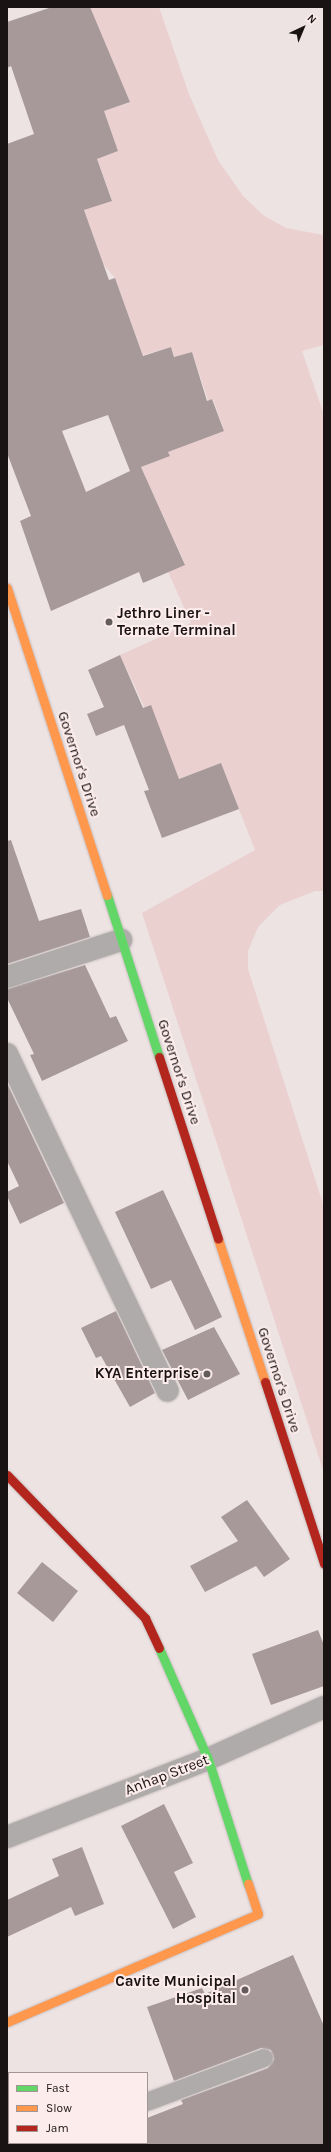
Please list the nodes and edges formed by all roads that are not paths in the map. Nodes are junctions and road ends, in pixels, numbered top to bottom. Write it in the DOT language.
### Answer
graph roads {
  1 [pos="7,588"];
  2 [pos="121,940"];
  3 [pos="7,977"];
  4 [pos="7,1054"];
  5 [pos="168,1391"];
  6 [pos="7,1475"];
  7 [pos="324,1564"];
  8 [pos="324,1707"];
  9 [pos="208,1759"];
  10 [pos="7,1837"];
  11 [pos="7,2022"];
  12 [pos="264,2058"];
  13 [pos="148,2102"];
  1 -- 2 [label="main road, Governor's Drive"];
  2 -- 3 [label="street"];
  2 -- 7 [label="main road, Governor's Drive"];
  4 -- 5 [label="street"];
  6 -- 9 [label="main road"];
  8 -- 9 [label="street, Anhap Street"];
  9 -- 10 [label="street, Anhap Street"];
  9 -- 11 [label="main road"];
  12 -- 13 [label="lane"];
}
